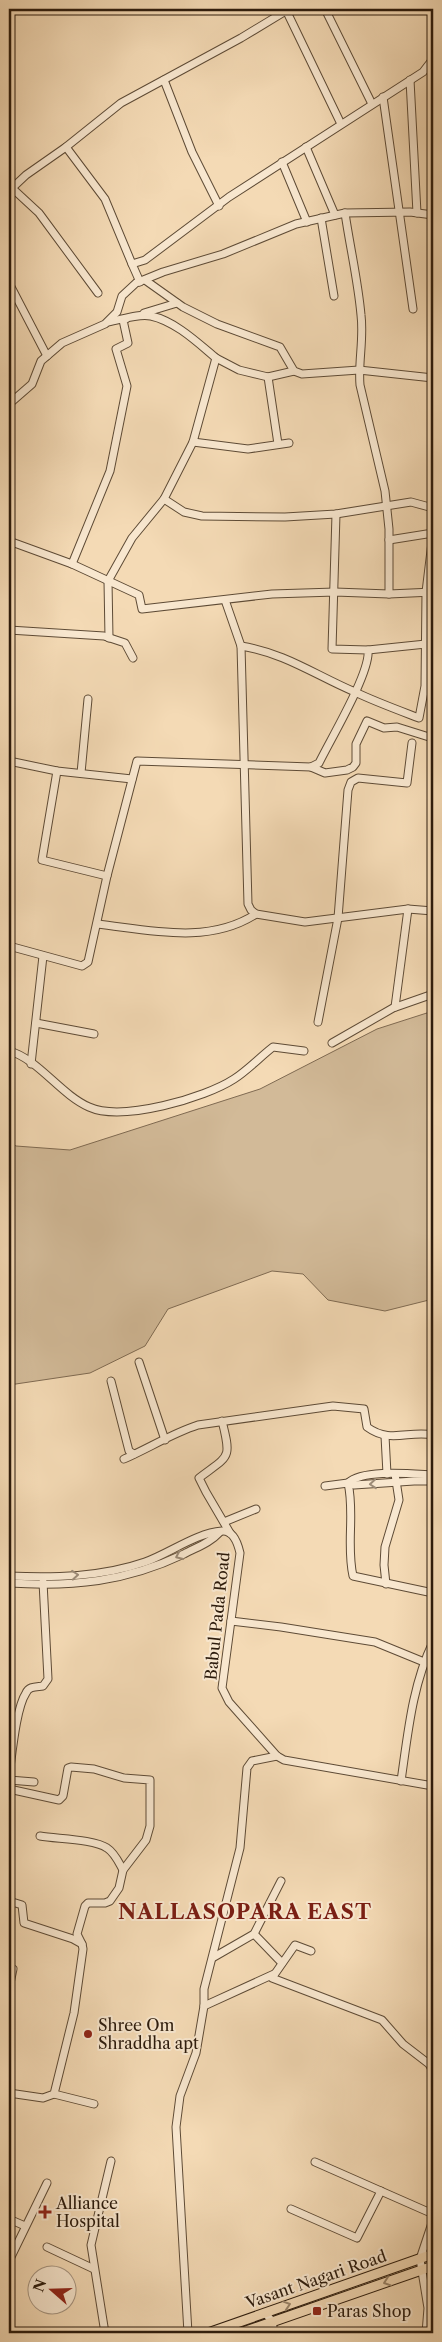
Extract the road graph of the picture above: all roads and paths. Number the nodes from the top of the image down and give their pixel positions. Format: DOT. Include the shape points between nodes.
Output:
graph roads {
  1 [pos="325,9"];
  2 [pos="288,10"];
  3 [pos="433,59"];
  4 [pos="164,80"];
  5 [pos="410,80"];
  6 [pos="383,97"];
  7 [pos="372,104"];
  8 [pos="341,124"];
  9 [pos="66,147"];
  10 [pos="306,147"];
  11 [pos="282,162"];
  12 [pos="10,190"];
  13 [pos="219,206"];
  14 [pos="345,212"];
  15 [pos="398,212"];
  16 [pos="417,213"];
  17 [pos="335,215"];
  18 [pos="433,215"];
  19 [pos="321,218"];
  20 [pos="307,222"];
  21 [pos="132,264"];
  22 [pos="142,281"];
  23 [pos="9,283"];
  24 [pos="98,293"];
  25 [pos="334,296"];
  26 [pos="177,303"];
  27 [pos="413,309"];
  28 [pos="124,320"];
  29 [pos="108,322"];
  30 [pos="47,356"];
  31 [pos="216,358"];
  32 [pos="359,370"];
  33 [pos="294,371"];
  34 [pos="268,377"];
  35 [pos="433,378"];
  36 [pos="9,404"];
  37 [pos="193,442"];
  38 [pos="289,443"];
  39 [pos="278,444"];
  40 [pos="164,499"];
  41 [pos="386,504"];
  42 [pos="433,508"];
  43 [pos="336,514"];
  44 [pos="433,534"];
  45 [pos="389,540"];
  46 [pos="9,541"];
  47 [pos="72,564"];
  48 [pos="108,582"];
  49 [pos="335,592"];
  50 [pos="430,592"];
  51 [pos="389,594"];
  52 [pos="225,600"];
  53 [pos="9,630"];
  54 [pos="110,638"];
  55 [pos="426,644"];
  56 [pos="241,646"];
  57 [pos="368,650"];
  58 [pos="133,658"];
  59 [pos="354,692"];
  60 [pos="88,699"];
  61 [pos="429,737"];
  62 [pos="412,744"];
  63 [pos="9,761"];
  64 [pos="244,764"];
  65 [pos="311,767"];
  66 [pos="57,771"];
  67 [pos="81,773"];
  68 [pos="132,779"];
  69 [pos="107,876"];
  70 [pos="408,909"];
  71 [pos="433,911"];
  72 [pos="256,914"];
  73 [pos="338,918"];
  74 [pos="96,924"];
  75 [pos="9,946"];
  76 [pos="43,956"];
  77 [pos="433,994"];
  78 [pos="395,1007"];
  79 [pos="318,1022"];
  80 [pos="36,1023"];
  81 [pos="94,1034"];
  82 [pos="332,1043"];
  83 [pos="9,1051"];
  84 [pos="304,1051"];
  85 [pos="31,1064"];
  86 [pos="139,1362"];
  87 [pos="111,1381"];
  88 [pos="222,1421"];
  89 [pos="433,1435"];
  90 [pos="385,1436"];
  91 [pos="165,1440"];
  92 [pos="134,1454"];
  93 [pos="124,1458"];
  94 [pos="433,1475"];
  95 [pos="392,1477"];
  96 [pos="433,1481"];
  97 [pos="348,1483"];
  98 [pos="326,1486"];
  99 [pos="256,1509"];
  100 [pos="224,1522"];
  101 [pos="231,1533"];
  102 [pos="9,1576"];
  103 [pos="43,1582"];
  104 [pos="9,1584"];
  105 [pos="386,1584"];
  106 [pos="433,1593"];
  107 [pos="231,1621"];
  108 [pos="433,1642"];
  109 [pos="424,1662"];
  110 [pos="277,1756"];
  111 [pos="9,1775"];
  112 [pos="9,1780"];
  113 [pos="401,1781"];
  114 [pos="34,1782"];
  115 [pos="433,1786"];
  116 [pos="9,1789"];
  117 [pos="40,1836"];
  118 [pos="123,1870"];
  119 [pos="281,1881"];
  120 [pos="9,1902"];
  121 [pos="254,1934"];
  122 [pos="82,1944"];
  123 [pos="311,1951"];
  124 [pos="214,1956"];
  125 [pos="282,1963"];
  126 [pos="9,1968"];
  127 [pos="275,1974"];
  128 [pos="9,1988"];
  129 [pos="204,2006"];
  130 [pos="433,2071"];
  131 [pos="9,2093"];
  132 [pos="54,2094"];
  133 [pos="94,2104"];
  134 [pos="111,2161"];
  135 [pos="315,2162"];
  136 [pos="47,2183"];
  137 [pos="381,2191"];
  138 [pos="291,2209"];
  139 [pos="433,2214"];
  140 [pos="9,2219"];
  141 [pos="433,2220"];
  142 [pos="24,2226"];
  143 [pos="47,2247"];
  144 [pos="433,2254"];
  145 [pos="420,2259"];
  146 [pos="9,2261"];
  147 [pos="433,2266"];
  148 [pos="94,2269"];
  149 [pos="423,2269"];
  150 [pos="265,2313"];
  151 [pos="272,2321"];
  152 [pos="105,2333"];
  153 [pos="188,2333"];
  154 [pos="208,2333"];
  155 [pos="240,2333"];
  156 [pos="274,2333"];
  157 [pos="426,2333"];
  1 -- 7 [label="street"];
  2 -- 4 [label="street"];
  2 -- 8 [label="street"];
  3 -- 5 [label="street" via="423,72"];
  4 -- 9 [label="street" via="121,103"];
  4 -- 13 [label="street" via="192,152"];
  5 -- 6 [label="street"];
  5 -- 16 [label="street"];
  6 -- 7 [label="street"];
  6 -- 15 [label="street"];
  7 -- 8 [label="street"];
  8 -- 10 [label="street"];
  9 -- 12 [label="street"];
  9 -- 21 [label="street" via="105,199"];
  10 -- 11 [label="street"];
  10 -- 17 [label="street"];
  11 -- 13 [label="street"];
  11 -- 20 [label="street"];
  12 -- 24 [label="street" via="39,214"];
  13 -- 21 [label="street" via="144,260"];
  14 -- 15 [label="street"];
  14 -- 17 [label="street"];
  14 -- 32 [label="street" via="361,315"];
  15 -- 16 [label="street"];
  15 -- 27 [label="street"];
  16 -- 18 [label="street"];
  17 -- 19 [label="street"];
  19 -- 20 [label="street"];
  19 -- 25 [label="street"];
  20 -- 22 [label="street"];
  21 -- 22 [label="street"];
  22 -- 26 [label="street"];
  22 -- 29 [label="street" via="122,296 117,312"];
  23 -- 30 [label="street"];
  26 -- 28 [label="street"];
  26 -- 33 [label="street" via="217,324 280,347"];
  28 -- 29 [label="street"];
  28 -- 31 [label="street" via="150,316 165,322"];
  28 -- 47 [label="street" via="128,343 116,349 127,386 110,470"];
  29 -- 30 [label="street" via="62,343"];
  30 -- 36 [label="street" via="41,361 32,384"];
  31 -- 34 [label="street" via="239,370"];
  31 -- 37 [label="street"];
  32 -- 33 [label="street" via="302,374"];
  32 -- 35 [label="street"];
  32 -- 41 [label="street"];
  33 -- 34 [label="street"];
  34 -- 39 [label="street"];
  37 -- 39 [label="street" via="248,450"];
  37 -- 40 [label="street"];
  38 -- 39 [label="street"];
  40 -- 43 [label="street" via="184,512 202,516"];
  40 -- 48 [label="street" via="132,538"];
  41 -- 42 [label="street" via="411,502"];
  41 -- 43 [label="street"];
  41 -- 45 [label="street"];
  43 -- 49 [label="street"];
  44 -- 45 [label="street"];
  44 -- 50 [label="street"];
  45 -- 51 [label="street"];
  46 -- 47 [label="street"];
  47 -- 48 [label="street"];
  48 -- 52 [label="street" via="138,596 142,609"];
  48 -- 54 [label="street"];
  49 -- 51 [label="street"];
  49 -- 52 [label="street" via="272,594"];
  49 -- 57 [label="street" via="332,649"];
  50 -- 51 [label="street"];
  50 -- 55 [label="street"];
  52 -- 56 [label="street"];
  53 -- 54 [label="street"];
  54 -- 58 [label="street" via="125,644"];
  55 -- 57 [label="street"];
  55 -- 59 [label="street" via="425,686 419,718"];
  56 -- 59 [label="street" via="285,657"];
  56 -- 64 [label="street"];
  57 -- 59 [label="street" via="366,666"];
  59 -- 65 [label="street" via="319,763"];
  60 -- 67 [label="street"];
  61 -- 65 [label="street" via="397,727 384,728 367,721 356,744 353,767 325,773"];
  62 -- 73 [label="street" via="407,783 358,778 348,790"];
  63 -- 66 [label="street"];
  64 -- 65 [label="street"];
  64 -- 68 [label="street" via="137,761"];
  64 -- 72 [label="street" via="248,904"];
  66 -- 67 [label="street"];
  66 -- 69 [label="street" via="42,860"];
  67 -- 68 [label="street"];
  68 -- 69 [label="street"];
  69 -- 74 [label="street"];
  70 -- 71 [label="street"];
  70 -- 73 [label="street"];
  70 -- 78 [label="street"];
  72 -- 73 [label="street" via="304,922"];
  72 -- 74 [label="street" via="227,928 202,933 182,934"];
  73 -- 79 [label="street"];
  74 -- 76 [label="street" via="86,965"];
  75 -- 76 [label="street"];
  76 -- 80 [label="street"];
  77 -- 78 [label="street"];
  78 -- 82 [label="street"];
  80 -- 81 [label="street"];
  80 -- 85 [label="street"];
  83 -- 85 [label="street" via="20,1054"];
  84 -- 85 [label="street" via="272,1047 234,1079 205,1094 116,1113 89,1107"];
  86 -- 91 [label="street"];
  87 -- 92 [label="street" via="128,1451"];
  88 -- 90 [label="street" via="333,1406 364,1409 367,1427"];
  88 -- 91 [label="street" via="198,1424"];
  88 -- 100 [label="street" via="228,1452 224,1460 199,1478"];
  89 -- 90 [label="street"];
  90 -- 95 [label="street"];
  91 -- 92 [label="street"];
  92 -- 93 [label="street"];
  94 -- 95 [label="street"];
  95 -- 96 [label="street"];
  95 -- 97 [label="street, one-way" via="354,1485"];
  95 -- 97 [label="street" via="354,1478"];
  95 -- 105 [label="street" via="399,1500 385,1547"];
  97 -- 98 [label="street"];
  97 -- 105 [label="street" via="353,1576"];
  99 -- 100 [label="street"];
  100 -- 101 [label="street"];
  101 -- 103 [label="street, Babul Pada Road" via="220,1532 212,1540 180,1556 126,1577"];
  101 -- 107 [label="street, Babul Pada Road" via="240,1553"];
  102 -- 103 [label="street, Babul Pada Road"];
  103 -- 104 [label="street, Babul Pada Road"];
  103 -- 111 [label="street" via="48,1679 43,1686 32,1687 26,1692"];
  105 -- 106 [label="street"];
  107 -- 109 [label="street" via="375,1642"];
  107 -- 110 [label="street, Babul Pada Road" via="222,1688 224,1695"];
  108 -- 109 [label="street"];
  109 -- 113 [label="street" via="412,1703"];
  110 -- 113 [label="street" via="284,1760"];
  110 -- 124 [label="street" via="252,1761 247,1768 240,1848"];
  112 -- 114 [label="street"];
  113 -- 115 [label="street"];
  116 -- 118 [label="street" via="59,1800 71,1767 94,1769 129,1779 148,1779 150,1826 146,1840"];
  117 -- 118 [label="street" via="106,1847"];
  118 -- 122 [label="street" via="119,1888 110,1901 85,1906 77,1934"];
  119 -- 121 [label="street"];
  120 -- 122 [label="street" via="22,1905 24,1923"];
  121 -- 124 [label="street"];
  121 -- 125 [label="street"];
  122 -- 132 [label="street" via="74,2013"];
  123 -- 125 [label="street" via="295,1944"];
  124 -- 129 [label="street" via="204,1989"];
  125 -- 127 [label="street"];
  126 -- 128 [label="street" via="13,1969"];
  127 -- 129 [label="street"];
  127 -- 130 [label="street" via="272,1978 382,2020"];
  129 -- 153 [label="street" via="196,2053 180,2096 176,2127"];
  131 -- 132 [label="street" via="43,2098"];
  132 -- 133 [label="street"];
  134 -- 148 [label="street" via="91,2244"];
  135 -- 137 [label="street"];
  136 -- 142 [label="street"];
  137 -- 138 [label="street" via="357,2238"];
  137 -- 139 [label="street"];
  140 -- 142 [label="street"];
  141 -- 145 [label="street"];
  142 -- 146 [label="street"];
  143 -- 148 [label="street"];
  144 -- 145 [label="main road, Vasant Nagari Road"];
  145 -- 149 [label="street"];
  150 -- 145 [label="main road, Vasant Nagari Road, one-way"];
  147 -- 149 [label="main road, Vasant Nagari Road"];
  148 -- 152 [label="street"];
  149 -- 151 [label="main road, Vasant Nagari Road, one-way"];
  149 -- 157 [label="street" via="428,2308"];
  150 -- 151 [label="street"];
  150 -- 154 [label="main road, Vasant Nagari Road"];
  151 -- 155 [label="main road, Vasant Nagari Road"];
  151 -- 156 [label="street"];
}
